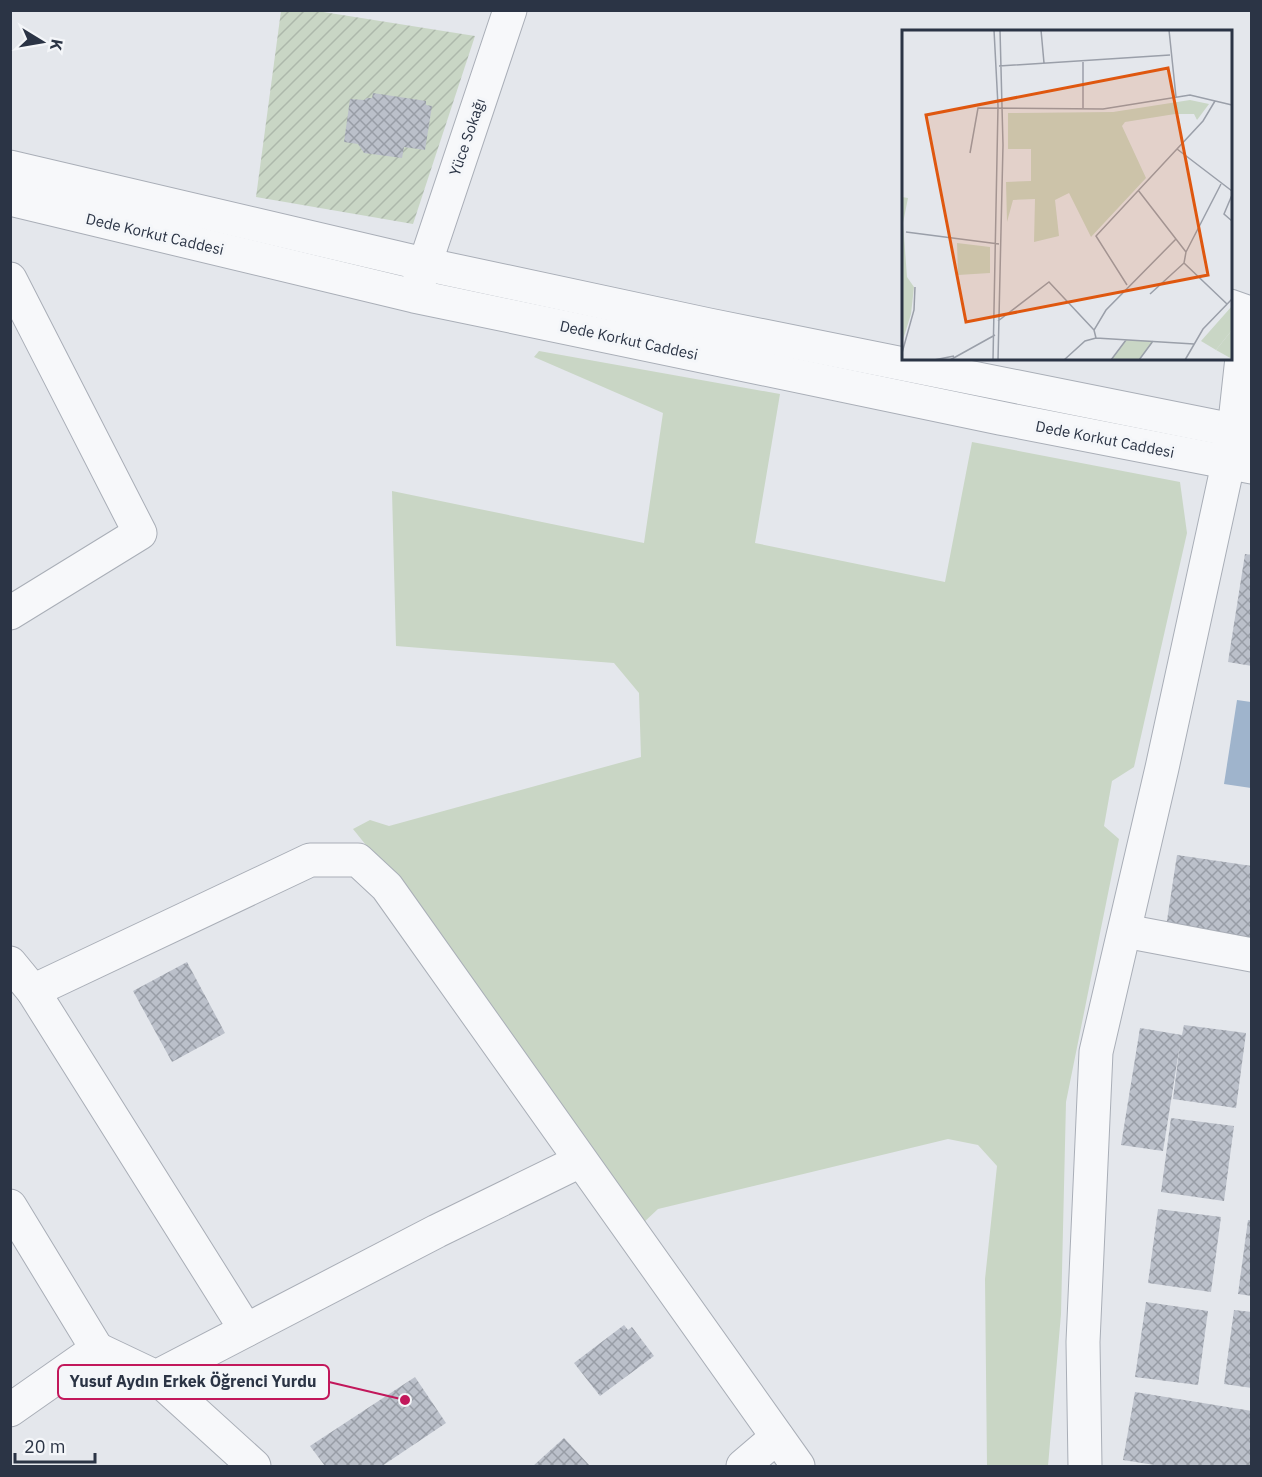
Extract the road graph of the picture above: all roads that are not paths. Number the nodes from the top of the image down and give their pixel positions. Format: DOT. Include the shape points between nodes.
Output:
graph roads {
  1 [pos="510,10"];
  2 [pos="10,167"];
  3 [pos="10,200"];
  4 [pos="424,264"];
  5 [pos="10,279"];
  6 [pos="414,296"];
  7 [pos="1232,307"];
  8 [pos="1243,433"];
  9 [pos="1240,465"];
  10 [pos="10,614"];
  11 [pos="1125,932"];
  12 [pos="1251,955"];
  13 [pos="10,963"];
  14 [pos="33,991"];
  15 [pos="580,1161"];
  16 [pos="10,1206"];
  17 [pos="246,1330"];
  18 [pos="97,1349"];
  19 [pos="156,1377"];
  20 [pos="10,1410"];
  21 [pos="777,1437"];
  22 [pos="254,1467"];
  23 [pos="743,1467"];
  24 [pos="798,1467"];
  25 [pos="1085,1467"];
  1 -- 4 [label="street, Yüce Sokağı"];
  2 -- 4 [label="street, Dede Korkut Caddesi"];
  3 -- 6 [label="street, Dede Korkut Caddesi"];
  4 -- 6 [label="street, Yüce Sokağı"];
  4 -- 8 [label="street, Dede Korkut Caddesi"];
  5 -- 10 [label="street" via="140,533"];
  6 -- 9 [label="street, Dede Korkut Caddesi"];
  7 -- 8 [label="street" via="1247,312"];
  8 -- 9 [label="street"];
  9 -- 11 [label="street"];
  11 -- 12 [label="street"];
  11 -- 25 [label="street" via="1096,1052 1083,1342"];
  13 -- 14 [label="street"];
  14 -- 15 [label="street" via="310,861 358,860 387,887"];
  14 -- 17 [label="street"];
  15 -- 17 [label="street"];
  15 -- 21 [label="street"];
  16 -- 18 [label="street"];
  17 -- 19 [label="street"];
  18 -- 19 [label="street"];
  18 -- 20 [label="street"];
  19 -- 22 [label="street"];
  21 -- 23 [label="street"];
  21 -- 24 [label="street"];
}
